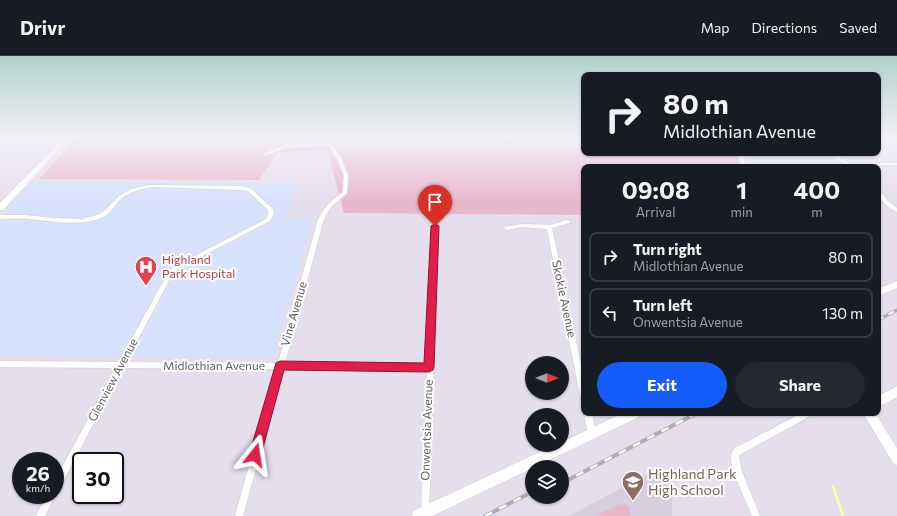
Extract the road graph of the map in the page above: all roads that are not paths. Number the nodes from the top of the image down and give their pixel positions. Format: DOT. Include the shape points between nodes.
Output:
graph roads {
  1 [pos="45,160"];
  2 [pos="340,160"];
  3 [pos="881,164"];
  4 [pos="897,164"];
  5 [pos="881,196"];
  6 [pos="0,208"];
  7 [pos="897,210"];
  8 [pos="0,217"];
  9 [pos="567,222"];
  10 [pos="435,226"];
  11 [pos="549,227"];
  12 [pos="507,228"];
  13 [pos="897,284"];
  14 [pos="881,292"];
  15 [pos="0,364"];
  16 [pos="120,365"];
  17 [pos="280,366"];
  18 [pos="429,367"];
  19 [pos="581,381"];
  20 [pos="897,391"];
  21 [pos="881,400"];
  22 [pos="589,416"];
  23 [pos="629,416"];
  24 [pos="803,416"];
  25 [pos="871,416"];
  26 [pos="592,434"];
  27 [pos="897,459"];
  28 [pos="64,471"];
  29 [pos="46,504"];
  30 [pos="421,514"];
  31 [pos="40,516"];
  32 [pos="239,516"];
  33 [pos="756,516"];
  1 -- 6 [label="main road"];
  2 -- 17 [label="street, Vine Avenue" via="346,176 345,193 329,206 321,219"];
  3 -- 4 [label="street"];
  5 -- 7 [label="street"];
  8 -- 16 [label="street, Glenview Avenue" via="90,219 110,211 126,193 142,187 242,188 250,190 271,210 272,214 268,220 171,272"];
  9 -- 11 [label="street"];
  10 -- 18 [label="street, Onwentsia Avenue"];
  11 -- 12 [label="street"];
  11 -- 19 [label="street, Skokie Avenue"];
  13 -- 14 [label="main road"];
  15 -- 16 [label="street, Midlothian Avenue"];
  16 -- 17 [label="street, Midlothian Avenue"];
  16 -- 28 [label="street, Glenview Avenue"];
  17 -- 18 [label="street, Midlothian Avenue"];
  17 -- 32 [label="street, Vine Avenue"];
  18 -- 30 [label="street, Onwentsia Avenue"];
  20 -- 21 [label="main road"];
  22 -- 26 [label="street"];
  23 -- 26 [label="main road"];
  24 -- 33 [label="street" via="743,448 735,455 737,469"];
  25 -- 27 [label="main road"];
  26 -- 30 [label="main road"];
  29 -- 31 [label="street"];
}
